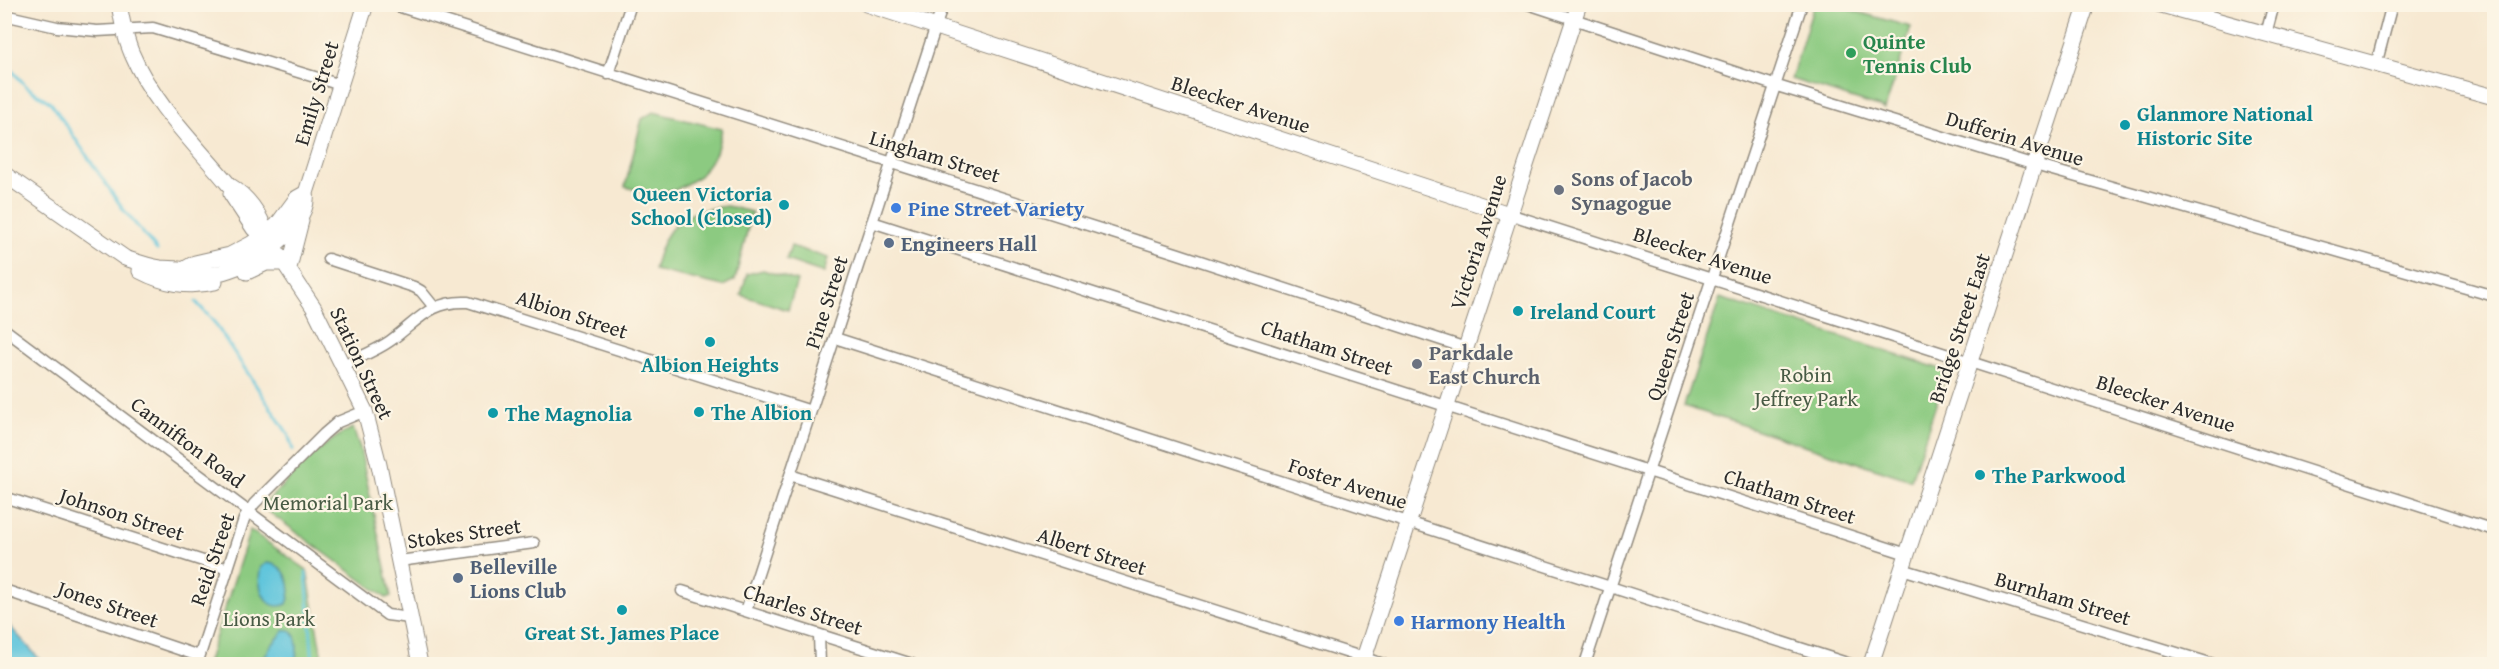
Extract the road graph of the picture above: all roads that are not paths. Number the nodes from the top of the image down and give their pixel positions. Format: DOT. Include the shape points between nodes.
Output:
graph roads {
  1 [pos="119,4"];
  2 [pos="366,4"];
  3 [pos="391,4"];
  4 [pos="631,4"];
  5 [pos="866,4"];
  6 [pos="943,4"];
  7 [pos="1528,4"];
  8 [pos="1579,4"];
  9 [pos="1802,4"];
  10 [pos="2087,4"];
  11 [pos="2158,4"];
  12 [pos="2274,4"];
  13 [pos="2392,4"];
  14 [pos="4,15"];
  15 [pos="1574,20"];
  16 [pos="936,27"];
  17 [pos="124,29"];
  18 [pos="2266,34"];
  19 [pos="2376,65"];
  20 [pos="608,74"];
  21 [pos="341,85"];
  22 [pos="1774,85"];
  23 [pos="2494,97"];
  24 [pos="891,163"];
  25 [pos="2035,165"];
  26 [pos="4,174"];
  27 [pos="306,193"];
  28 [pos="304,212"];
  29 [pos="1509,214"];
  30 [pos="872,222"];
  31 [pos="269,240"];
  32 [pos="109,248"];
  33 [pos="327,259"];
  34 [pos="287,265"];
  35 [pos="1712,280"];
  36 [pos="2494,296"];
  37 [pos="434,307"];
  38 [pos="4,329"];
  39 [pos="835,338"];
  40 [pos="1466,348"];
  41 [pos="1969,363"];
  42 [pos="343,365"];
  43 [pos="1446,406"];
  44 [pos="365,411"];
  45 [pos="811,411"];
  46 [pos="1649,471"];
  47 [pos="790,475"];
  48 [pos="4,497"];
  49 [pos="248,512"];
  50 [pos="1409,523"];
  51 [pos="2494,530"];
  52 [pos="534,543"];
  53 [pos="1907,554"];
  54 [pos="399,561"];
  55 [pos="228,569"];
  56 [pos="1902,569"];
  57 [pos="1611,588"];
  58 [pos="4,590"];
  59 [pos="682,591"];
  60 [pos="746,611"];
  61 [pos="411,618"];
  62 [pos="819,635"];
  63 [pos="198,660"];
  64 [pos="1363,661"];
  65 [pos="420,664"];
  66 [pos="820,664"];
  67 [pos="912,664"];
  68 [pos="1383,664"];
  69 [pos="1585,664"];
  70 [pos="1850,664"];
  71 [pos="1871,664"];
  72 [pos="2213,664"];
  1 -- 17 [label="street, Station Street"];
  2 -- 21 [label="street, Emily Street"];
  3 -- 20 [label="street, Lingham Street"];
  4 -- 20 [label="street"];
  5 -- 16 [label="street, Bleecker Avenue"];
  6 -- 16 [label="street, Pine Street"];
  7 -- 15 [label="street, Dufferin Avenue"];
  8 -- 15 [label="street, Victoria Avenue"];
  9 -- 22 [label="street, Queen Street"];
  10 -- 25 [label="street, Bridge Street East"];
  11 -- 18 [label="street"];
  12 -- 18 [label="street"];
  13 -- 19 [label="street"];
  14 -- 17 [label="street" via="57,27"];
  15 -- 22 [label="street, Dufferin Avenue"];
  15 -- 29 [label="street, Victoria Avenue"];
  16 -- 24 [label="street, Pine Street"];
  16 -- 29 [label="street, Bleecker Avenue"];
  17 -- 21 [label="street" via="153,28"];
  17 -- 31 [label="street, Station Street" via="145,79 229,185 239,191 263,221"];
  18 -- 19 [label="street"];
  19 -- 23 [label="street"];
  20 -- 24 [label="street, Lingham Street"];
  21 -- 27 [label="street, Emily Street"];
  22 -- 25 [label="street, Dufferin Avenue"];
  22 -- 35 [label="street, Queen Street"];
  24 -- 30 [label="street, Pine Street"];
  24 -- 40 [label="street, Lingham Street"];
  25 -- 36 [label="street, Dufferin Avenue"];
  25 -- 41 [label="street, Bridge Street East"];
  26 -- 32 [label="street"];
  27 -- 28 [label="street, Emily Street" via="308,204"];
  27 -- 31 [label="street, Emily Street" via="297,198"];
  28 -- 31 [label="street" via="292,228"];
  28 -- 34 [label="street, Emily Street"];
  29 -- 35 [label="street, Bleecker Avenue"];
  29 -- 40 [label="street, Victoria Avenue"];
  30 -- 39 [label="street, Pine Street"];
  30 -- 43 [label="street, Chatham Street"];
  31 -- 32 [label="street" via="236,267 197,275 142,264"];
  31 -- 34 [label="street, Station Street"];
  32 -- 34 [label="street" via="149,275 187,286 219,281 266,263"];
  33 -- 37 [label="street" via="414,287"];
  34 -- 42 [label="street, Station Street"];
  35 -- 41 [label="street, Bleecker Avenue"];
  35 -- 46 [label="street, Queen Street"];
  37 -- 42 [label="street" via="390,341"];
  37 -- 45 [label="street, Albion Street" via="450,301 468,302"];
  38 -- 49 [label="street, Cannifton Road"];
  39 -- 45 [label="street, Pine Street"];
  39 -- 50 [label="street, Foster Avenue"];
  40 -- 43 [label="street, Victoria Avenue"];
  41 -- 51 [label="street, Bleecker Avenue"];
  41 -- 53 [label="street, Bridge Street East"];
  42 -- 44 [label="street, Station Street"];
  43 -- 46 [label="street, Chatham Street"];
  43 -- 50 [label="street, Victoria Avenue"];
  44 -- 49 [label="street, Reid Street" via="338,422 324,434"];
  44 -- 54 [label="street, Station Street"];
  45 -- 47 [label="street, Pine Street"];
  46 -- 53 [label="street, Chatham Street"];
  46 -- 57 [label="street, Queen Street"];
  47 -- 60 [label="street, Pine Street"];
  47 -- 64 [label="street, Albert Street"];
  48 -- 55 [label="street, Johnson Street"];
  49 -- 55 [label="street, Reid Street"];
  49 -- 61 [label="street, Cannifton Road" via="387,615"];
  50 -- 57 [label="street, Foster Avenue"];
  50 -- 64 [label="street, Victoria Avenue"];
  52 -- 54 [label="street, Stokes Street"];
  53 -- 56 [label="street, Bridge Street East"];
  54 -- 61 [label="street, Station Street"];
  55 -- 63 [label="street, Reid Street"];
  56 -- 71 [label="street, Bridge Street East"];
  56 -- 72 [label="street, Burnham Street"];
  57 -- 69 [label="street, Queen Street"];
  57 -- 70 [label="street, Foster Avenue"];
  58 -- 63 [label="street, Jones Street"];
  59 -- 60 [label="street, Charles Street"];
  60 -- 62 [label="street, Charles Street"];
  61 -- 65 [label="street, Station Street"];
  62 -- 66 [label="street"];
  62 -- 67 [label="street, Charles Street"];
  64 -- 68 [label="street, Albert Street"];
}
